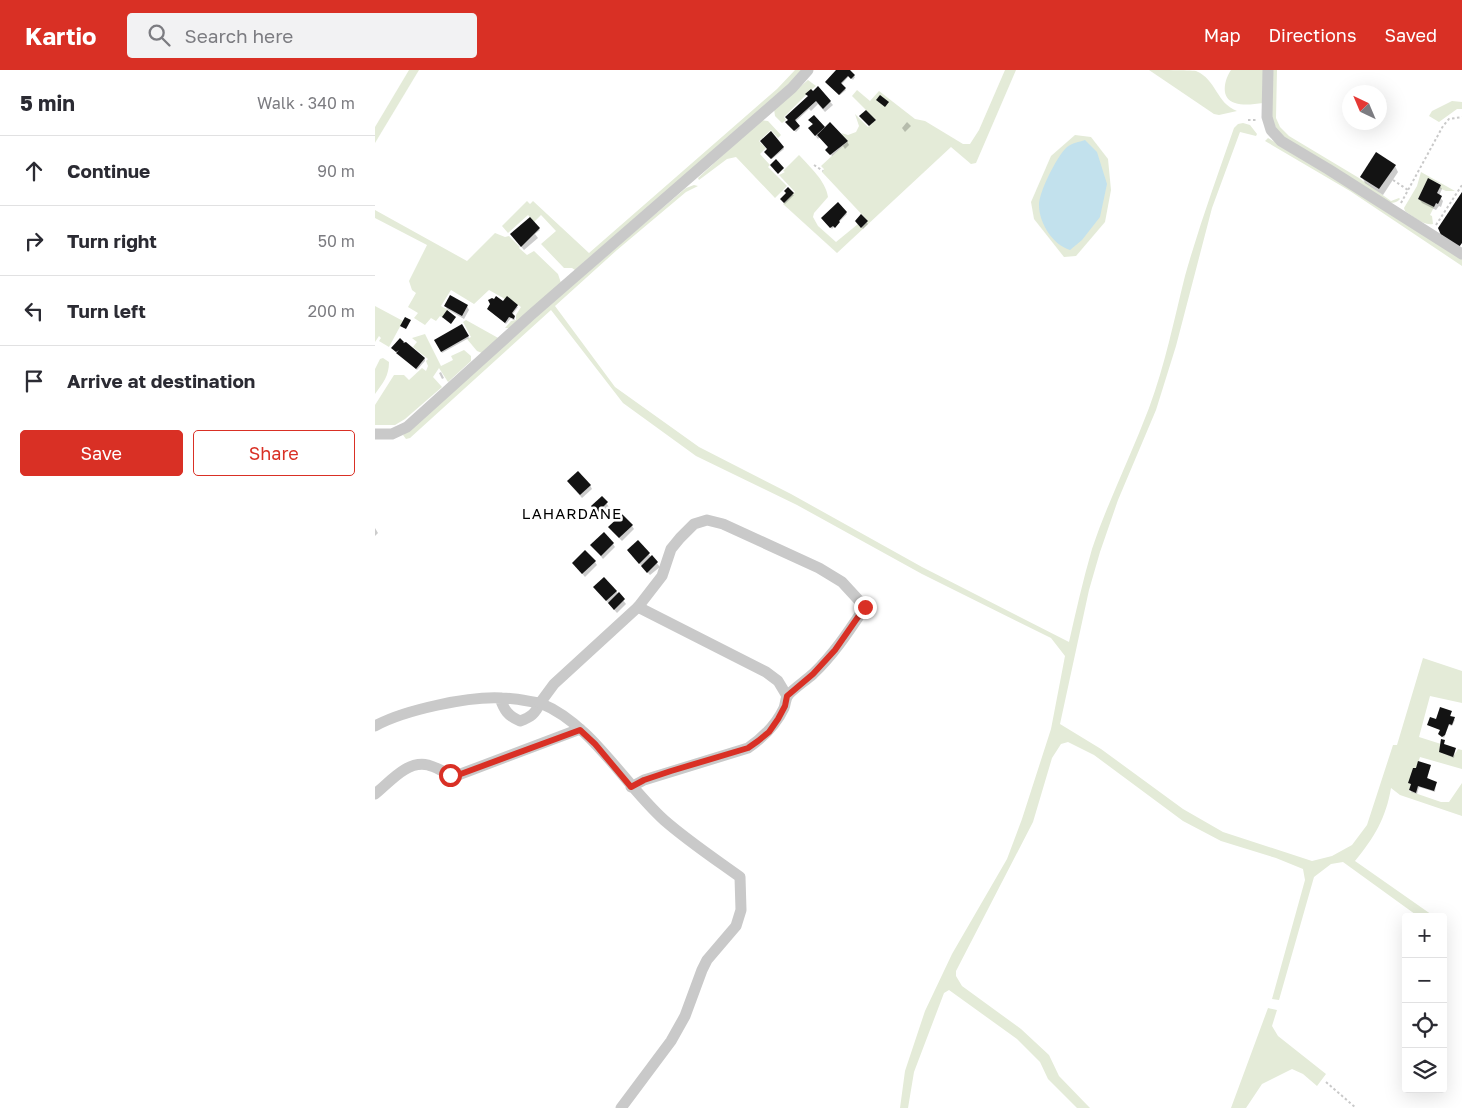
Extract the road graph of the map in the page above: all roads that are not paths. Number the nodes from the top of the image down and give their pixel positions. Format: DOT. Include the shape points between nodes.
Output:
graph roads {
  1 [pos="808,70"];
  2 [pos="1268,70"];
  3 [pos="1462,254"];
  4 [pos="375,434"];
  5 [pos="638,607"];
  6 [pos="787,696"];
  7 [pos="500,698"];
  8 [pos="540,703"];
  9 [pos="375,726"];
  10 [pos="580,730"];
  11 [pos="631,787"];
  12 [pos="375,794"];
  13 [pos="621,1108"];
  1 -- 4 [label="street" via="792,88 407,427 392,434"];
  2 -- 3 [label="street" via="1267,117 1271,130 1281,141"];
  5 -- 6 [label="street" via="766,672 778,681"];
  5 -- 6 [label="street" via="662,576 671,550 680,538 694,524 707,520 723,524 819,568 842,582 865,607 835,650"];
  5 -- 8 [label="street" via="554,684"];
  6 -- 11 [label="street" via="785,706 769,732 748,748 644,780"];
  7 -- 8 [label="street"];
  7 -- 8 [label="street" via="510,717 519,721 530,717"];
  7 -- 9 [label="street" via="414,711"];
  8 -- 10 [label="street" via="556,710"];
  10 -- 11 [label="street"];
  10 -- 12 [label="street" via="458,775 450,775 429,765 413,765"];
  11 -- 13 [label="street" via="664,820 741,877 741,910 736,926 707,960 680,1027"];
}
